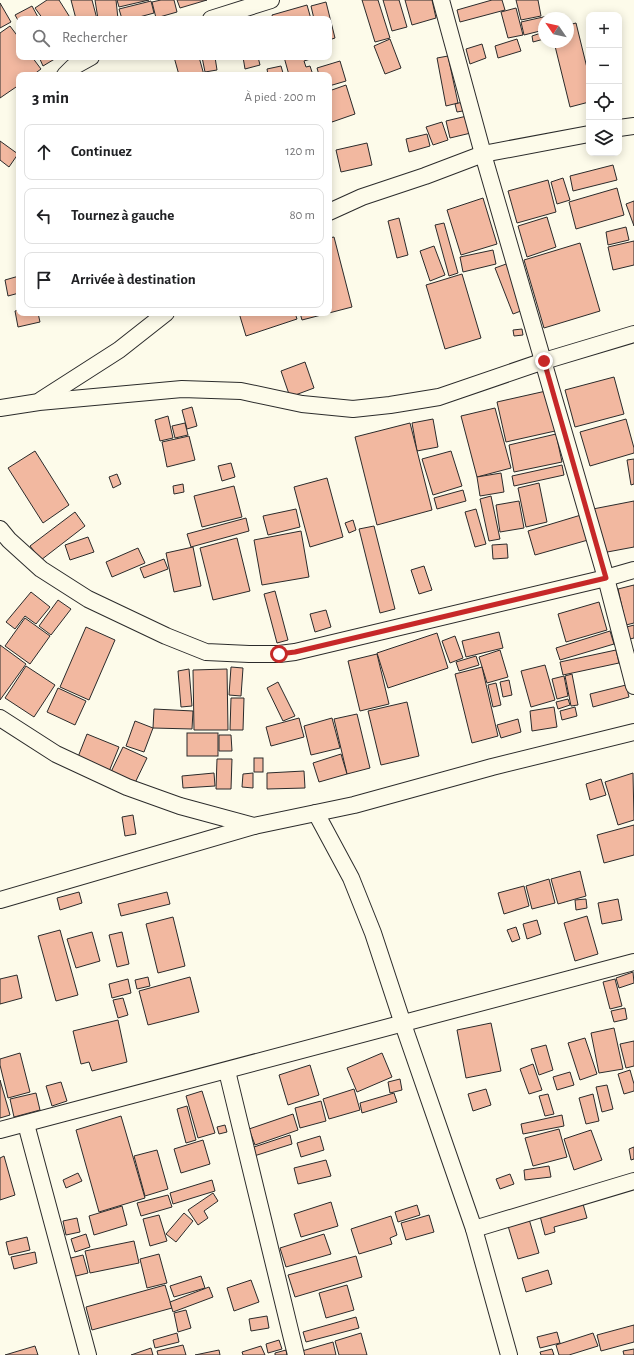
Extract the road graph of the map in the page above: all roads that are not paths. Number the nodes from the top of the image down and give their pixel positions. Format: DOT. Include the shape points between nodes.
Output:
graph roads {
  1 [pos="271,0"];
  2 [pos="441,0"];
  3 [pos="220,16"];
  4 [pos="87,60"];
  5 [pos="68,72"];
  6 [pos="634,126"];
  7 [pos="622,128"];
  8 [pos="586,135"];
  9 [pos="483,154"];
  10 [pos="332,211"];
  11 [pos="162,316"];
  12 [pos="634,334"];
  13 [pos="544,361"];
  14 [pos="39,402"];
  15 [pos="0,408"];
  16 [pos="0,529"];
  17 [pos="634,570"];
  18 [pos="606,578"];
  19 [pos="634,686"];
  20 [pos="0,718"];
  21 [pos="634,732"];
  22 [pos="316,813"];
  23 [pos="254,826"];
  24 [pos="2,897"];
  25 [pos="634,962"];
  26 [pos="402,1024"];
  27 [pos="227,1071"];
  28 [pos="26,1124"];
  29 [pos="0,1130"];
  30 [pos="634,1181"];
  31 [pos="474,1229"];
  32 [pos="88,1355"];
  33 [pos="296,1355"];
  34 [pos="509,1355"];
  1 -- 3 [label="street"];
  2 -- 9 [label="street"];
  4 -- 5 [label="street"];
  6 -- 7 [label="street"];
  8 -- 9 [label="street"];
  9 -- 10 [label="street" via="362,197"];
  9 -- 13 [label="street"];
  11 -- 14 [label="street" via="118,350"];
  12 -- 13 [label="street"];
  13 -- 14 [label="street" via="439,397 353,409 302,404 241,391 182,389"];
  13 -- 18 [label="street"];
  14 -- 15 [label="street"];
  16 -- 18 [label="street" via="42,569 88,599 206,652 295,652"];
  17 -- 18 [label="street"];
  18 -- 19 [label="street"];
  20 -- 23 [label="street" via="56,754 127,787 180,806"];
  21 -- 22 [label="street"];
  22 -- 23 [label="street"];
  22 -- 26 [label="street" via="363,907"];
  23 -- 24 [label="street"];
  25 -- 26 [label="street"];
  26 -- 27 [label="street"];
  26 -- 31 [label="street"];
  27 -- 28 [label="street"];
  27 -- 33 [label="street"];
  28 -- 29 [label="street"];
  28 -- 32 [label="street"];
  30 -- 31 [label="street"];
  31 -- 34 [label="street"];
}
